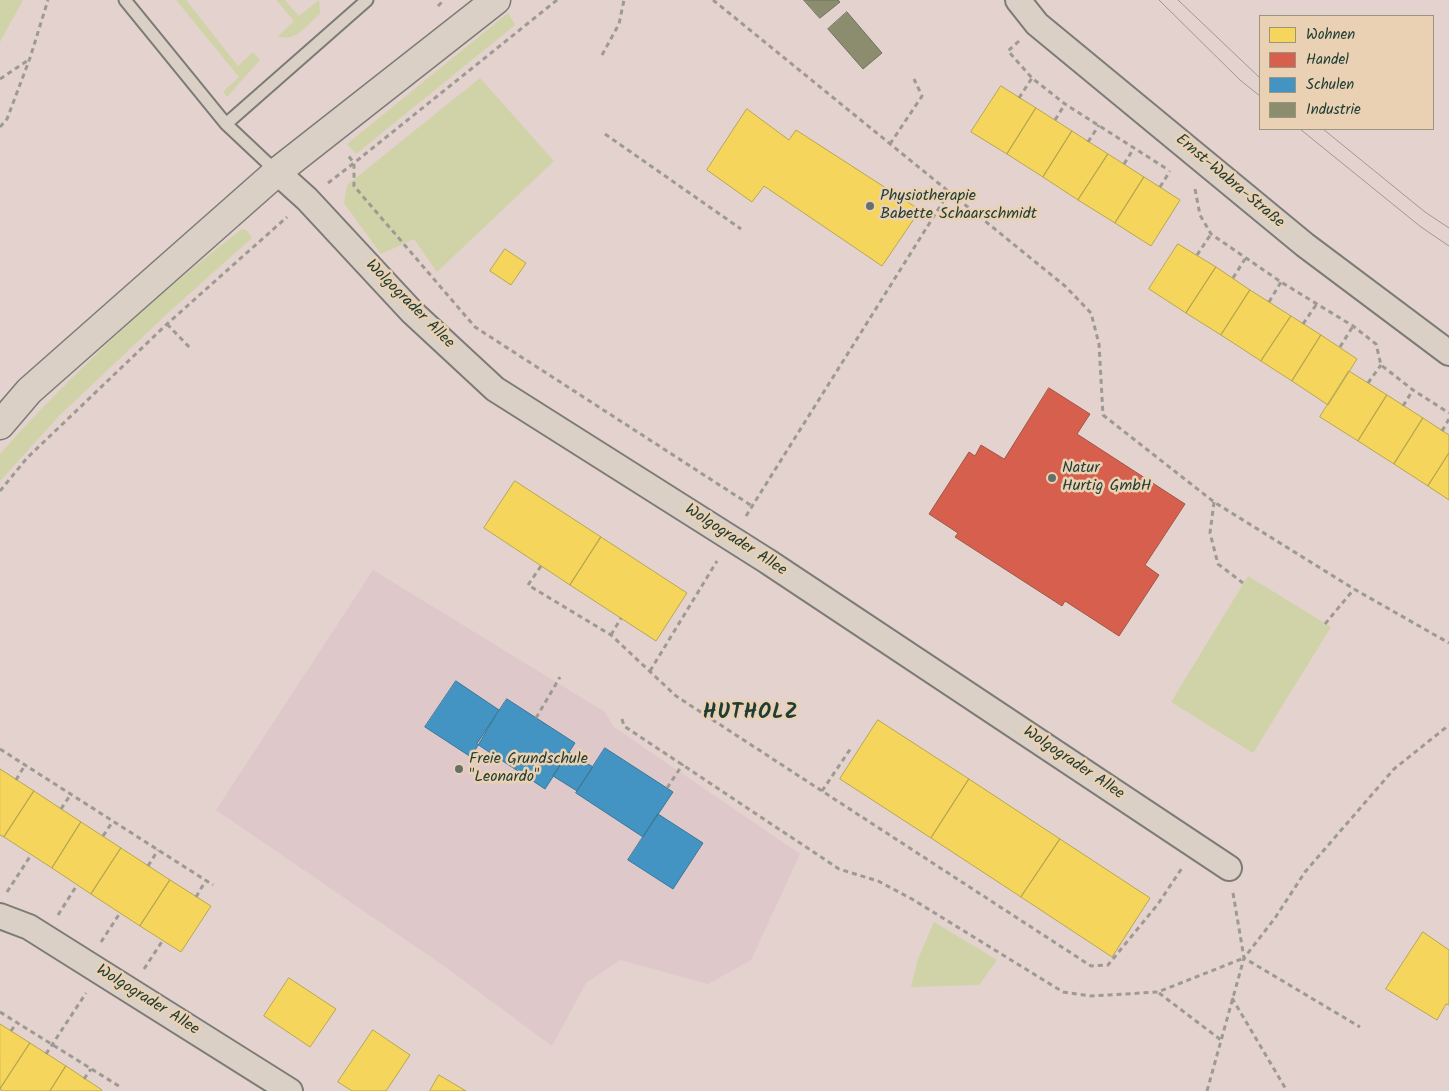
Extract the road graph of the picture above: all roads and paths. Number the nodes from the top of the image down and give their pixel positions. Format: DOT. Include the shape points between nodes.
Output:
graph roads {
  1 [pos="48,0"];
  2 [pos="125,0"];
  3 [pos="366,0"];
  4 [pos="496,0"];
  5 [pos="556,0"];
  6 [pos="624,0"];
  7 [pos="713,0"];
  8 [pos="1018,0"];
  9 [pos="1037,24"];
  10 [pos="602,55"];
  11 [pos="30,58"];
  12 [pos="1032,78"];
  13 [pos="0,79"];
  14 [pos="914,79"];
  15 [pos="1019,98"];
  16 [pos="1065,104"];
  17 [pos="1055,120"];
  18 [pos="226,124"];
  19 [pos="1099,125"];
  20 [pos="0,127"];
  21 [pos="330,131"];
  22 [pos="605,134"];
  23 [pos="1088,142"];
  24 [pos="890,144"];
  25 [pos="1134,148"];
  26 [pos="354,163"];
  27 [pos="1124,164"];
  28 [pos="1211,167"];
  29 [pos="1170,171"];
  30 [pos="277,172"];
  31 [pos="1178,176"];
  32 [pos="1160,188"];
  33 [pos="949,192"];
  34 [pos="307,199"];
  35 [pos="741,229"];
  36 [pos="1211,234"];
  37 [pos="1197,256"];
  38 [pos="1246,258"];
  39 [pos="1233,278"];
  40 [pos="1281,282"];
  41 [pos="1269,302"];
  42 [pos="1316,305"];
  43 [pos="167,324"];
  44 [pos="1303,324"];
  45 [pos="1354,326"];
  46 [pos="1340,347"];
  47 [pos="192,350"];
  48 [pos="1449,353"];
  49 [pos="1381,364"];
  50 [pos="1368,383"];
  51 [pos="1413,390"];
  52 [pos="1403,406"];
  53 [pos="1449,413"];
  54 [pos="1449,419"];
  55 [pos="0,425"];
  56 [pos="1442,431"];
  57 [pos="0,491"];
  58 [pos="1214,502"];
  59 [pos="752,506"];
  60 [pos="732,538"];
  61 [pos="541,566"];
  62 [pos="1244,584"];
  63 [pos="1354,589"];
  64 [pos="622,618"];
  65 [pos="1326,624"];
  66 [pos="611,635"];
  67 [pos="1449,643"];
  68 [pos="650,671"];
  69 [pos="560,677"];
  70 [pos="536,718"];
  71 [pos="622,719"];
  72 [pos="1449,725"];
  73 [pos="851,748"];
  74 [pos="0,749"];
  75 [pos="682,764"];
  76 [pos="25,765"];
  77 [pos="16,780"];
  78 [pos="666,788"];
  79 [pos="822,791"];
  80 [pos="71,794"];
  81 [pos="61,809"];
  82 [pos="113,821"];
  83 [pos="103,836"];
  84 [pos="1196,846"];
  85 [pos="158,850"];
  86 [pos="31,855"];
  87 [pos="148,866"];
  88 [pos="1229,868"];
  89 [pos="206,880"];
  90 [pos="77,885"];
  91 [pos="214,885"];
  92 [pos="196,897"];
  93 [pos="1,908"];
  94 [pos="60,913"];
  95 [pos="120,913"];
  96 [pos="163,940"];
  97 [pos="100,944"];
  98 [pos="153,956"];
  99 [pos="1244,958"];
  100 [pos="1158,992"];
  101 [pos="1232,998"];
  102 [pos="74,1011"];
  103 [pos="0,1012"];
  104 [pos="17,1022"];
  105 [pos="1360,1027"];
  106 [pos="11,1031"];
  107 [pos="1221,1040"];
  108 [pos="52,1044"];
  109 [pos="46,1054"];
  110 [pos="91,1068"];
  111 [pos="84,1078"];
  112 [pos="122,1088"];
  113 [pos="290,1091"];
  114 [pos="1207,1091"];
  115 [pos="1286,1091"];
  1 -- 11 [label="path"];
  2 -- 18 [label="lane"];
  3 -- 18 [label="lane"];
  4 -- 21 [label="main road"];
  5 -- 26 [label="path"];
  6 -- 10 [label="path" via="619,24"];
  7 -- 24 [label="path"];
  8 -- 9 [label="street, Ernst-Wabra-Straße"];
  9 -- 12 [label="path" via="1008,51"];
  9 -- 28 [label="street, Ernst-Wabra-Straße"];
  11 -- 13 [label="path"];
  11 -- 20 [label="path" via="7,119"];
  12 -- 15 [label="path"];
  12 -- 16 [label="path"];
  14 -- 24 [label="path" via="922,96"];
  16 -- 17 [label="path"];
  16 -- 19 [label="path"];
  18 -- 30 [label="lane"];
  19 -- 23 [label="path"];
  19 -- 25 [label="path"];
  21 -- 26 [label="path"];
  21 -- 30 [label="main road"];
  22 -- 35 [label="path"];
  24 -- 33 [label="path"];
  25 -- 27 [label="path"];
  25 -- 29 [label="path"];
  26 -- 34 [label="path"];
  26 -- 59 [label="path" via="354,186 475,327"];
  28 -- 36 [label="path" via="1194,186 1200,215"];
  28 -- 48 [label="street, Ernst-Wabra-Straße" via="1305,245"];
  29 -- 31 [label="path"];
  29 -- 32 [label="path"];
  30 -- 34 [label="street, Wolgograder Allee"];
  30 -- 55 [label="main road" via="29,390"];
  33 -- 58 [label="path" via="1065,286 1091,313 1099,344 1103,415"];
  33 -- 59 [label="path"];
  34 -- 43 [label="path"];
  34 -- 60 [label="street, Wolgograder Allee" via="412,312 495,389"];
  36 -- 37 [label="path"];
  36 -- 38 [label="path"];
  38 -- 39 [label="path"];
  38 -- 40 [label="path"];
  40 -- 41 [label="path"];
  40 -- 42 [label="path"];
  42 -- 44 [label="path"];
  42 -- 45 [label="path"];
  43 -- 47 [label="path"];
  43 -- 57 [label="path" via="27,458"];
  45 -- 46 [label="path"];
  45 -- 49 [label="path" via="1376,344"];
  49 -- 50 [label="path"];
  49 -- 51 [label="path"];
  51 -- 52 [label="path"];
  51 -- 53 [label="path"];
  54 -- 56 [label="path"];
  58 -- 62 [label="path" via="1210,533 1218,564"];
  58 -- 63 [label="path"];
  59 -- 60 [label="path"];
  60 -- 68 [label="path"];
  60 -- 84 [label="street, Wolgograder Allee"];
  61 -- 66 [label="path" via="528,585"];
  63 -- 65 [label="path"];
  63 -- 67 [label="path"];
  64 -- 66 [label="path"];
  66 -- 68 [label="path"];
  68 -- 79 [label="path" via="676,696"];
  69 -- 70 [label="path"];
  71 -- 75 [label="path" via="624,726"];
  72 -- 99 [label="path" via="1394,769 1305,872"];
  73 -- 79 [label="path"];
  74 -- 76 [label="path"];
  75 -- 78 [label="path"];
  75 -- 100 [label="path" via="839,869 878,881 1063,992 1091,996"];
  76 -- 77 [label="path"];
  76 -- 80 [label="path"];
  79 -- 84 [label="path" via="1091,966 1108,965 1158,904"];
  80 -- 81 [label="path"];
  80 -- 82 [label="path"];
  82 -- 83 [label="path"];
  82 -- 85 [label="path"];
  84 -- 88 [label="street, Wolgograder Allee"];
  85 -- 87 [label="path"];
  85 -- 89 [label="path"];
  86 -- 93 [label="path"];
  88 -- 99 [label="path"];
  89 -- 91 [label="path"];
  89 -- 92 [label="path"];
  90 -- 94 [label="path"];
  93 -- 113 [label="street, Wolgograder Allee"];
  95 -- 97 [label="path"];
  96 -- 98 [label="path"];
  99 -- 100 [label="path"];
  99 -- 101 [label="path"];
  99 -- 105 [label="path"];
  100 -- 107 [label="path"];
  101 -- 107 [label="path"];
  101 -- 115 [label="path"];
  102 -- 108 [label="path"];
  103 -- 104 [label="path"];
  104 -- 106 [label="path"];
  104 -- 108 [label="path"];
  107 -- 114 [label="path"];
  108 -- 109 [label="path"];
  108 -- 110 [label="path"];
  110 -- 111 [label="path"];
  110 -- 112 [label="path"];
}
